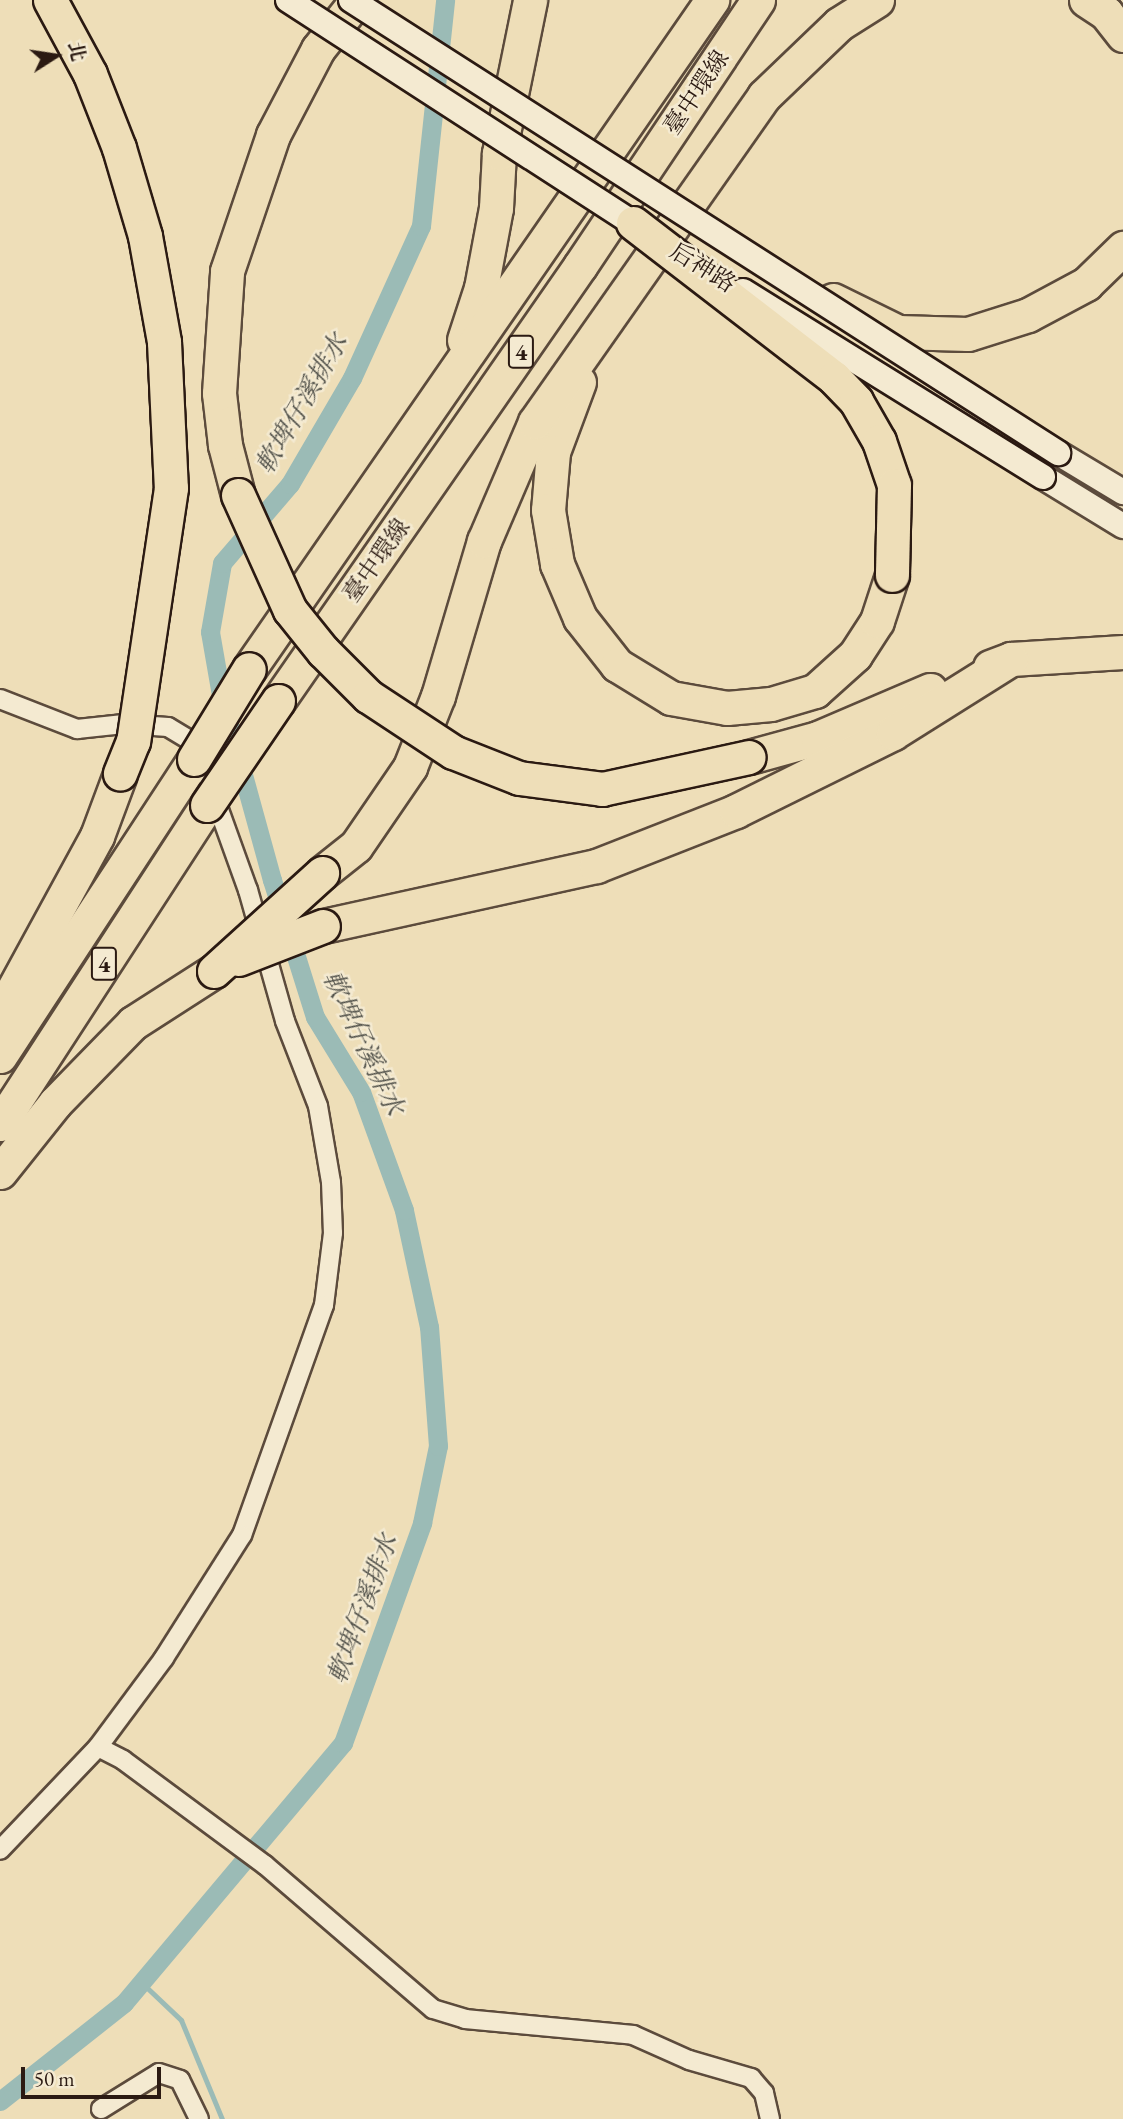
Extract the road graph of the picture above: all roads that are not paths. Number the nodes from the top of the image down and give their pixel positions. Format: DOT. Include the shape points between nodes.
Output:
graph roads {
  1 [pos="50,0"];
  2 [pos="288,0"];
  3 [pos="351,0"];
  4 [pos="357,0"];
  5 [pos="530,0"];
  6 [pos="712,0"];
  7 [pos="758,0"];
  8 [pos="841,0"];
  9 [pos="877,0"];
  10 [pos="1086,0"];
  11 [pos="1123,35"];
  12 [pos="764,96"];
  13 [pos="634,223"];
  14 [pos="1123,248"];
  15 [pos="770,268"];
  16 [pos="607,318"];
  17 [pos="446,382"];
  18 [pos="1123,492"];
  19 [pos="1123,526"];
  20 [pos="1123,652"];
  21 [pos="1010,659"];
  22 [pos="0,699"];
  23 [pos="214,971"];
  24 [pos="0,1014"];
  25 [pos="0,1056"];
  26 [pos="0,1124"];
  27 [pos="0,1172"];
  28 [pos="98,1747"];
  29 [pos="0,1850"];
  30 [pos="101,2109"];
  31 [pos="199,2119"];
  32 [pos="770,2119"];
  1 -- 24 [label="highway, bridge" via="90,74 119,148 145,236 164,342 171,488 133,741 97,836"];
  2 -- 13 [label="street, 后神路, bridge"];
  3 -- 15 [label="street, 后神路, bridge"];
  4 -- 21 [label="highway, bridge" via="318,49 248,198 227,271 219,393 225,445 238,495 290,610 323,651 368,696 453,752 519,778 602,789 818,738"];
  5 -- 17 [label="highway" via="499,153 496,208 481,288"];
  6 -- 17 [label="highway, 臺中環線 / 4"];
  7 -- 26 [label="highway, 臺中環線 / 4, bridge" via="207,805"];
  8 -- 12 [label="highway"];
  9 -- 12 [label="highway" via="839,24"];
  10 -- 11 [label="highway" via="1106,13"];
  12 -- 16 [label="highway"];
  13 -- 16 [label="highway, bridge" via="834,378 856,401 879,441 894,485 892,575 877,621 855,655 816,691 771,704 727,708 671,698 617,665 580,618 557,564 548,510 553,452"];
  13 -- 19 [label="street, 后神路, bridge"];
  14 -- 15 [label="highway, bridge" via="1086,284 1028,315 968,334 898,332"];
  15 -- 18 [label="street, 后神路, bridge"];
  16 -- 23 [label="highway, bridge" via="535,422 508,478 463,605 438,696 410,767 356,846"];
  17 -- 25 [label="highway, 臺中環線 / 4, bridge" via="250,669"];
  20 -- 21 [label="highway"];
  21 -- 23 [label="highway, bridge" via="893,733 698,826 596,866 323,926"];
  22 -- 28 [label="street" via="77,729 124,724 168,727 195,743 248,890 285,1021 318,1106 331,1182 332,1233 324,1305 242,1535 164,1658"];
  23 -- 27 [label="highway" via="133,1023 55,1103"];
  28 -- 29 [label="street"];
  28 -- 32 [label="street" via="265,1865 433,2009 474,2021 633,2035 689,2060 751,2078 764,2093"];
  30 -- 31 [label="street" via="159,2073 180,2080"];
}
